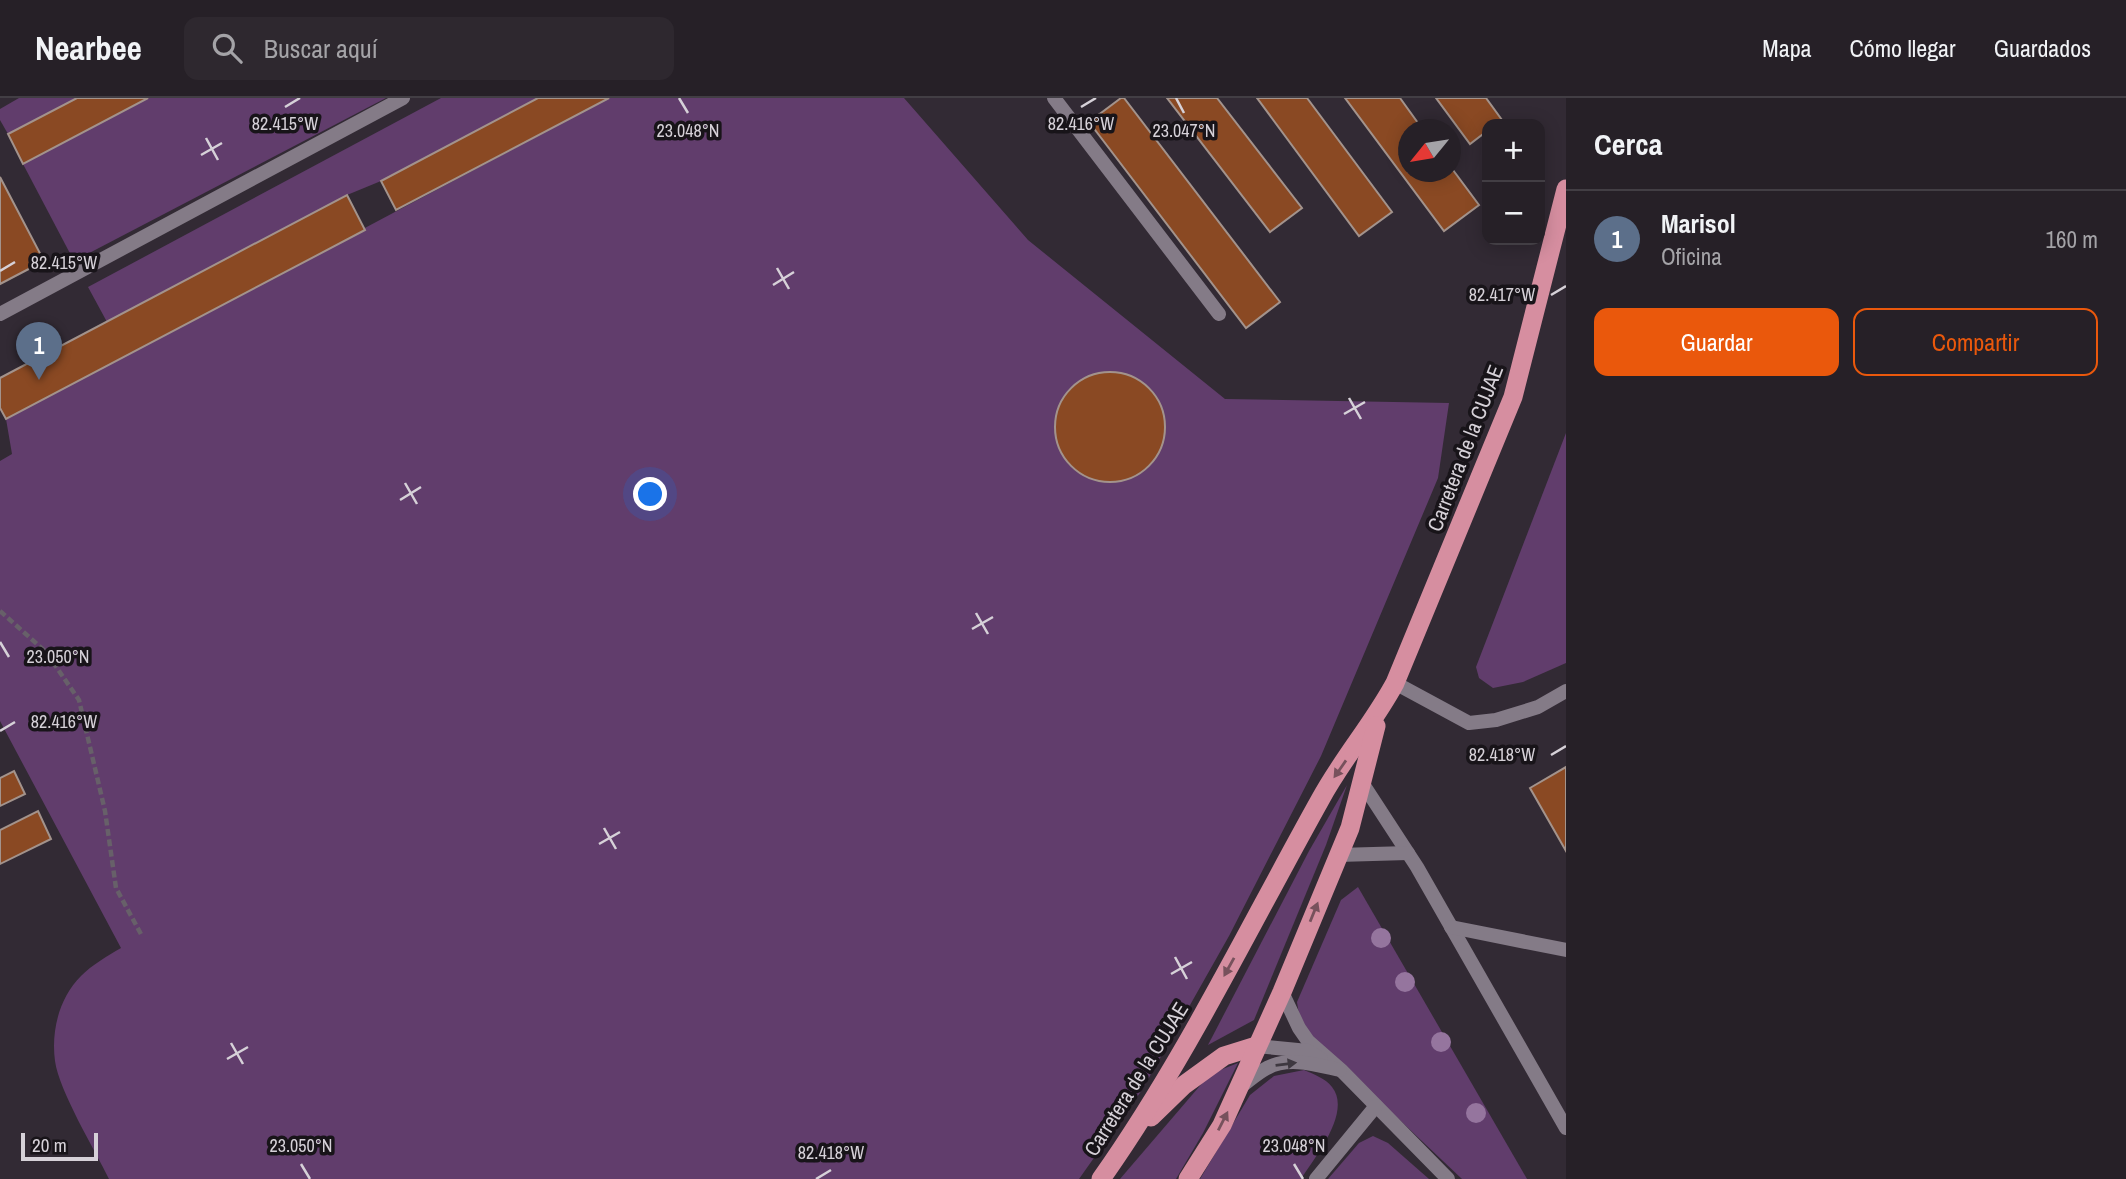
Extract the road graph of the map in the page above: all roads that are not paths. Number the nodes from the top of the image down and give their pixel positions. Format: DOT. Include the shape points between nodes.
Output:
graph roads {
  1 [pos="403,98"];
  2 [pos="1054,98"];
  3 [pos="1566,190"];
  4 [pos="0,314"];
  5 [pos="1219,314"];
  6 [pos="1395,683"];
  7 [pos="1566,691"];
  8 [pos="1379,713"];
  9 [pos="1361,781"];
  10 [pos="1408,853"];
  11 [pos="1338,855"];
  12 [pos="1451,927"];
  13 [pos="1566,950"];
  14 [pos="1282,992"];
  15 [pos="1256,1046"];
  16 [pos="1341,1070"];
  17 [pos="1238,1089"];
  18 [pos="1376,1106"];
  19 [pos="1566,1128"];
  20 [pos="1134,1132"];
  21 [pos="1101,1179"];
  22 [pos="1188,1179"];
  23 [pos="1316,1179"];
  24 [pos="1448,1179"];
  1 -- 4 [label="lane"];
  2 -- 5 [label="lane"];
  3 -- 6 [label="highway, Carretera de la CUJAE" via="1513,397"];
  6 -- 7 [label="lane" via="1469,723 1538,707"];
  6 -- 8 [label="highway, Carretera de la CUJAE"];
  8 -- 9 [label="highway, Carretera de la CUJAE"];
  8 -- 20 [label="highway, Carretera de la CUJAE, one-way" via="1322,796 1189,1041"];
  9 -- 10 [label="lane"];
  9 -- 11 [label="highway, Carretera de la CUJAE"];
  10 -- 11 [label="lane"];
  10 -- 12 [label="lane"];
  14 -- 11 [label="highway, Carretera de la CUJAE, one-way"];
  12 -- 13 [label="lane"];
  12 -- 19 [label="lane"];
  14 -- 15 [label="highway, Carretera de la CUJAE"];
  14 -- 16 [label="lane" via="1308,1041"];
  15 -- 16 [label="lane" via="1308,1051"];
  15 -- 17 [label="highway, Carretera de la CUJAE"];
  15 -- 20 [label="highway" via="1224,1056 1184,1085"];
  17 -- 16 [label="lane, one-way" via="1268,1067 1286,1062"];
  16 -- 18 [label="lane"];
  22 -- 17 [label="highway, Carretera de la CUJAE, one-way"];
  18 -- 23 [label="lane"];
  18 -- 24 [label="lane"];
  20 -- 21 [label="highway, Carretera de la CUJAE"];
}
